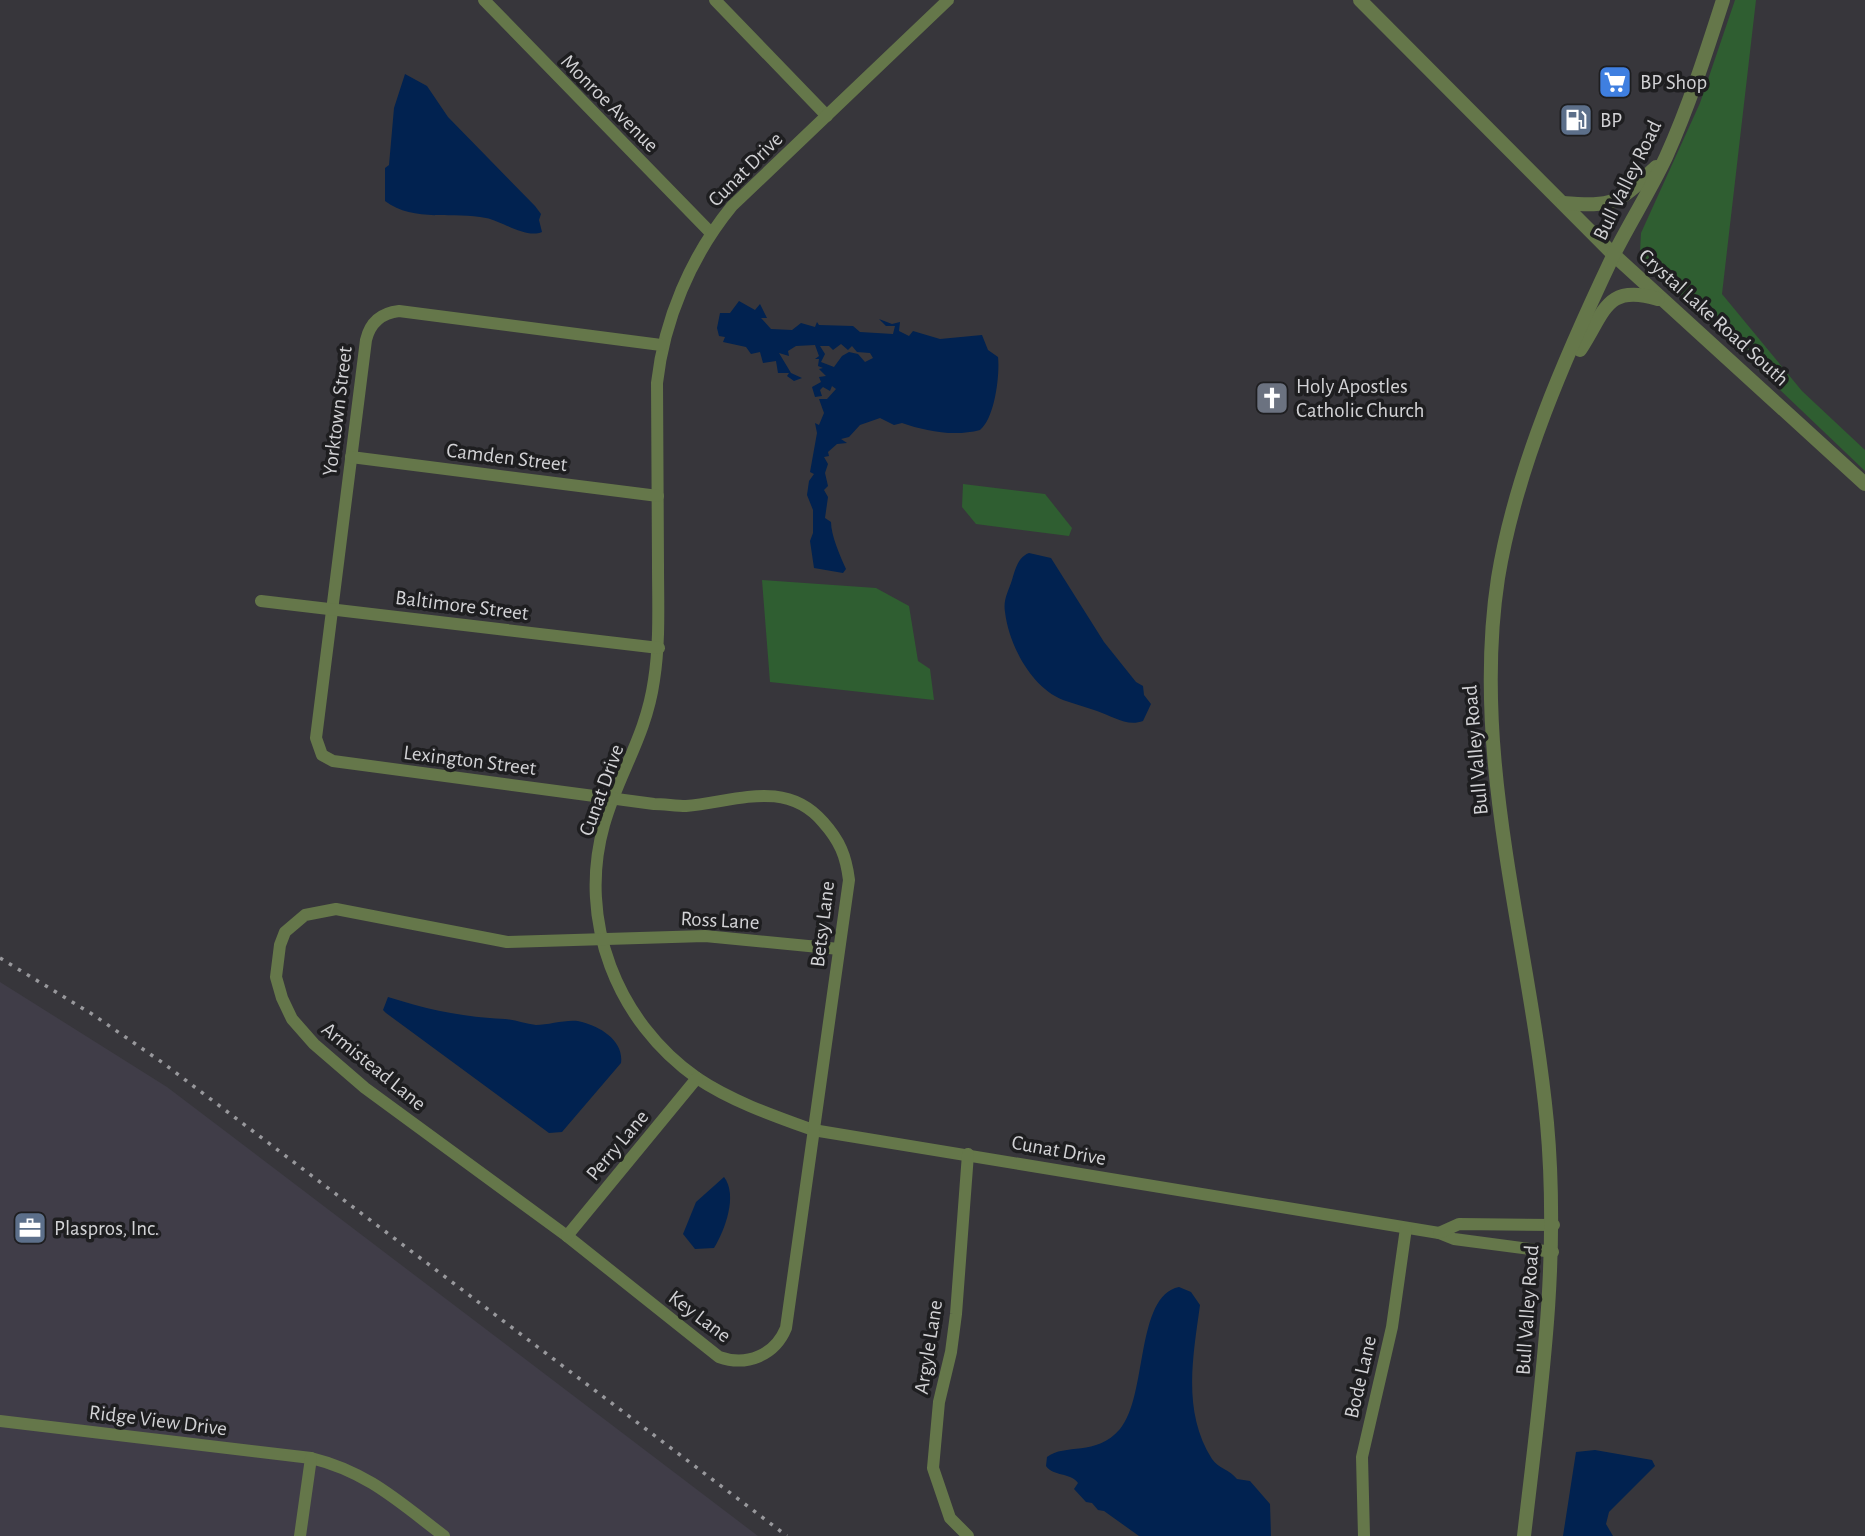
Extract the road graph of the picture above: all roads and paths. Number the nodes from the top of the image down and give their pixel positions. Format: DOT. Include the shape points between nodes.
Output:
graph roads {
  1 [pos="484,0"];
  2 [pos="715,0"];
  3 [pos="948,0"];
  4 [pos="1360,0"];
  5 [pos="1723,0"];
  6 [pos="827,116"];
  7 [pos="1665,159"];
  8 [pos="1563,203"];
  9 [pos="710,232"];
  10 [pos="1614,255"];
  11 [pos="1665,301"];
  12 [pos="661,345"];
  13 [pos="1557,383"];
  14 [pos="351,457"];
  15 [pos="1865,484"];
  16 [pos="658,496"];
  17 [pos="261,601"];
  18 [pos="331,609"];
  19 [pos="659,648"];
  20 [pos="322,755"];
  21 [pos="615,797"];
  22 [pos="599,939"];
  23 [pos="839,949"];
  24 [pos="698,1078"];
  25 [pos="813,1130"];
  26 [pos="968,1154"];
  27 [pos="1554,1225"];
  28 [pos="1406,1228"];
  29 [pos="1439,1233"];
  30 [pos="567,1236"];
  31 [pos="1553,1252"];
  32 [pos="0,1421"];
  33 [pos="312,1458"];
  34 [pos="300,1536"];
  35 [pos="444,1536"];
  36 [pos="968,1536"];
  37 [pos="1364,1536"];
  38 [pos="1524,1536"];
  1 -- 9 [label="street, Monroe Avenue"];
  2 -- 6 [label="street"];
  3 -- 6 [label="street, Cunat Drive"];
  4 -- 8 [label="street, Crystal Lake Road South"];
  5 -- 7 [label="street, Bull Valley Road"];
  6 -- 9 [label="street, Cunat Drive"];
  7 -- 8 [label="street" via="1619,201 1601,206"];
  7 -- 10 [label="street, Bull Valley Road"];
  8 -- 10 [label="street, Crystal Lake Road South"];
  9 -- 12 [label="street, Cunat Drive"];
  10 -- 11 [label="street, Crystal Lake Road South"];
  10 -- 13 [label="street, Bull Valley Road"];
  11 -- 13 [label="street" via="1630,292 1612,300"];
  11 -- 15 [label="street, Crystal Lake Road South"];
  12 -- 14 [label="street, Yorktown Street" via="389,312 375,320 366,340"];
  12 -- 16 [label="street, Cunat Drive" via="656,383"];
  13 -- 27 [label="street, Bull Valley Road" via="1527,465 1499,576 1489,671 1496,775 1547,1121"];
  14 -- 16 [label="street, Camden Street"];
  14 -- 18 [label="street, Yorktown Street"];
  16 -- 19 [label="street, Cunat Drive"];
  17 -- 18 [label="street, Baltimore Street"];
  18 -- 19 [label="street, Baltimore Street"];
  18 -- 20 [label="street, Yorktown Street" via="315,729"];
  19 -- 21 [label="street, Cunat Drive" via="650,707"];
  20 -- 21 [label="street, Lexington Street" via="346,763"];
  21 -- 22 [label="street, Cunat Drive" via="603,825 596,870"];
  21 -- 23 [label="street, Betsy Lane" via="686,806 764,794 793,799 817,815 846,856 849,880"];
  22 -- 23 [label="street, Ross Lane" via="705,936"];
  22 -- 24 [label="street, Cunat Drive" via="634,1013 668,1053"];
  22 -- 30 [label="street, Armistead Lane" via="507,942 336,909 305,915 294,923 285,932 277,960 276,977 285,1006 314,1044 365,1088"];
  23 -- 25 [label="street, Betsy Lane"];
  24 -- 25 [label="street, Cunat Drive" via="759,1110"];
  24 -- 30 [label="street, Perry Lane"];
  25 -- 26 [label="street, Cunat Drive"];
  25 -- 30 [label="street, Key Lane" via="786,1328 768,1353 738,1361 719,1357"];
  26 -- 28 [label="street, Cunat Drive"];
  26 -- 36 [label="street, Argyle Lane" via="956,1314 939,1402 933,1468 950,1518"];
  27 -- 29 [label="street, Cunat Drive" via="1459,1224"];
  27 -- 31 [label="street, Bull Valley Road"];
  28 -- 29 [label="street, Cunat Drive"];
  28 -- 37 [label="street, Bode Lane" via="1392,1327 1362,1457"];
  29 -- 31 [label="street, Cunat Drive"];
  31 -- 38 [label="street, Bull Valley Road" via="1544,1376"];
  32 -- 33 [label="street, Ridge View Drive"];
  33 -- 34 [label="street"];
  33 -- 35 [label="street, Ridge View Drive" via="366,1477"];
}
